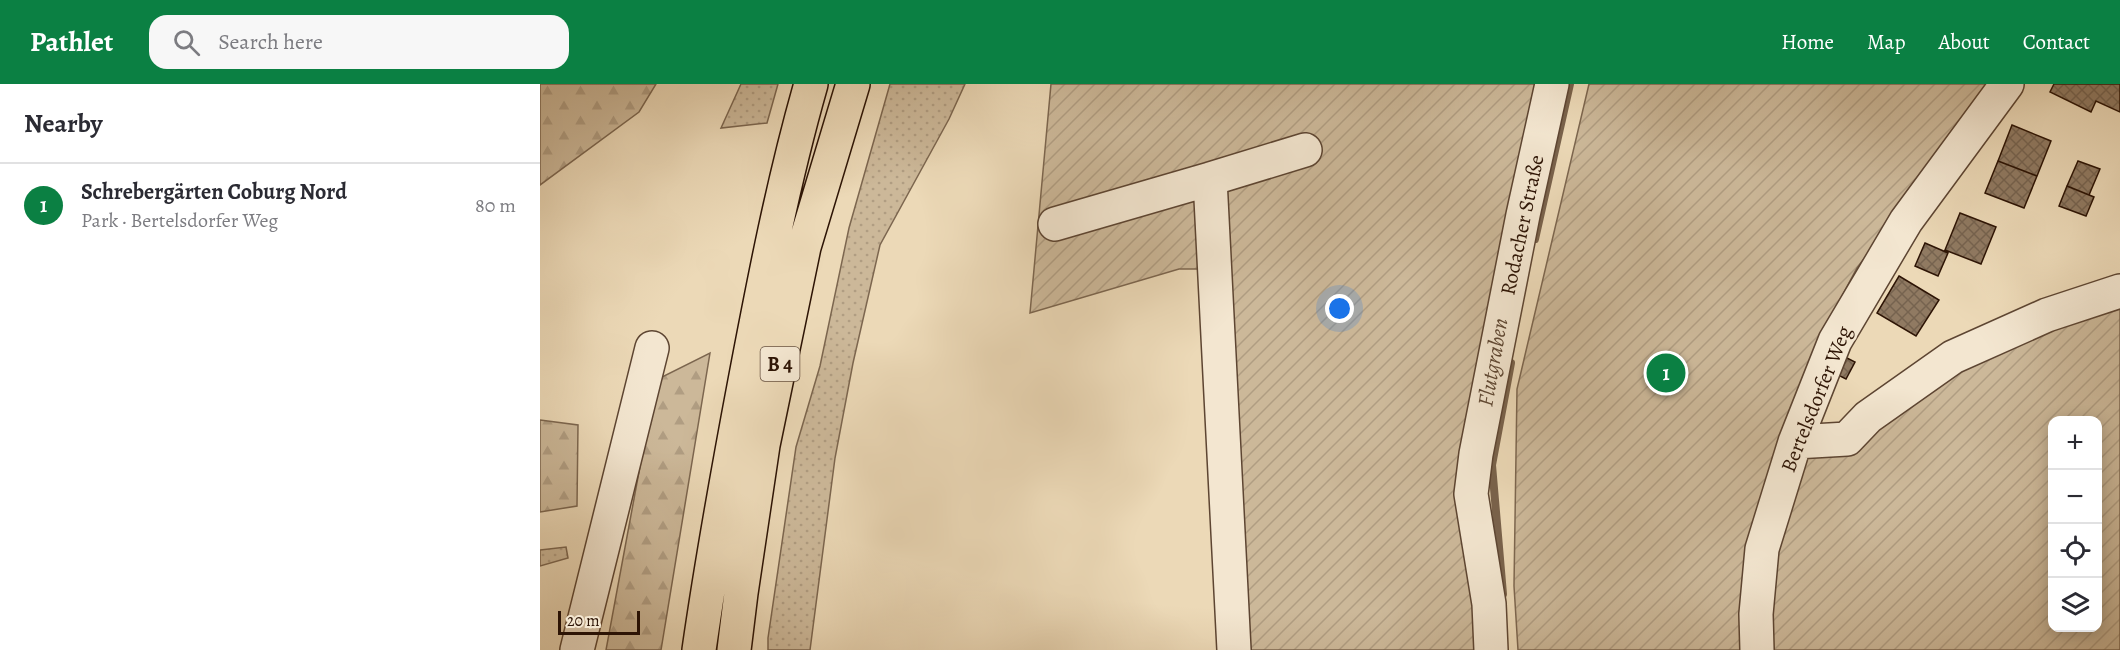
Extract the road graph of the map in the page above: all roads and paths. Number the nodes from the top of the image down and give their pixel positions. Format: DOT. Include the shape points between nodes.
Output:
graph roads {
  1 [pos="812,84"];
  2 [pos="853,84"];
  3 [pos="1552,84"];
  4 [pos="2007,84"];
  5 [pos="1305,150"];
  6 [pos="1210,179"];
  7 [pos="1055,224"];
  8 [pos="2120,291"];
  9 [pos="652,348"];
  10 [pos="1795,442"];
  11 [pos="713,549"];
  12 [pos="577,650"];
  13 [pos="682,650"];
  14 [pos="699,650"];
  15 [pos="734,650"];
  16 [pos="1234,650"];
  17 [pos="1491,650"];
  18 [pos="1757,650"];
  1 -- 11 [label="highway, B 4" via="790,157"];
  2 -- 15 [label="highway, B 4" via="804,247 763,445"];
  3 -- 17 [label="street, Rodacher Straße" via="1472,484 1489,604"];
  4 -- 10 [label="street, Bertelsdorfer Weg" via="1906,221 1835,341"];
  5 -- 6 [label="street"];
  6 -- 7 [label="street"];
  6 -- 16 [label="street"];
  8 -- 10 [label="street" via="2047,315 1953,357 1868,417 1847,439"];
  9 -- 12 [label="street"];
  10 -- 18 [label="street, Bertelsdorfer Weg" via="1762,549"];
  11 -- 13 [label="highway"];
  11 -- 14 [label="highway, B 4"];
}
